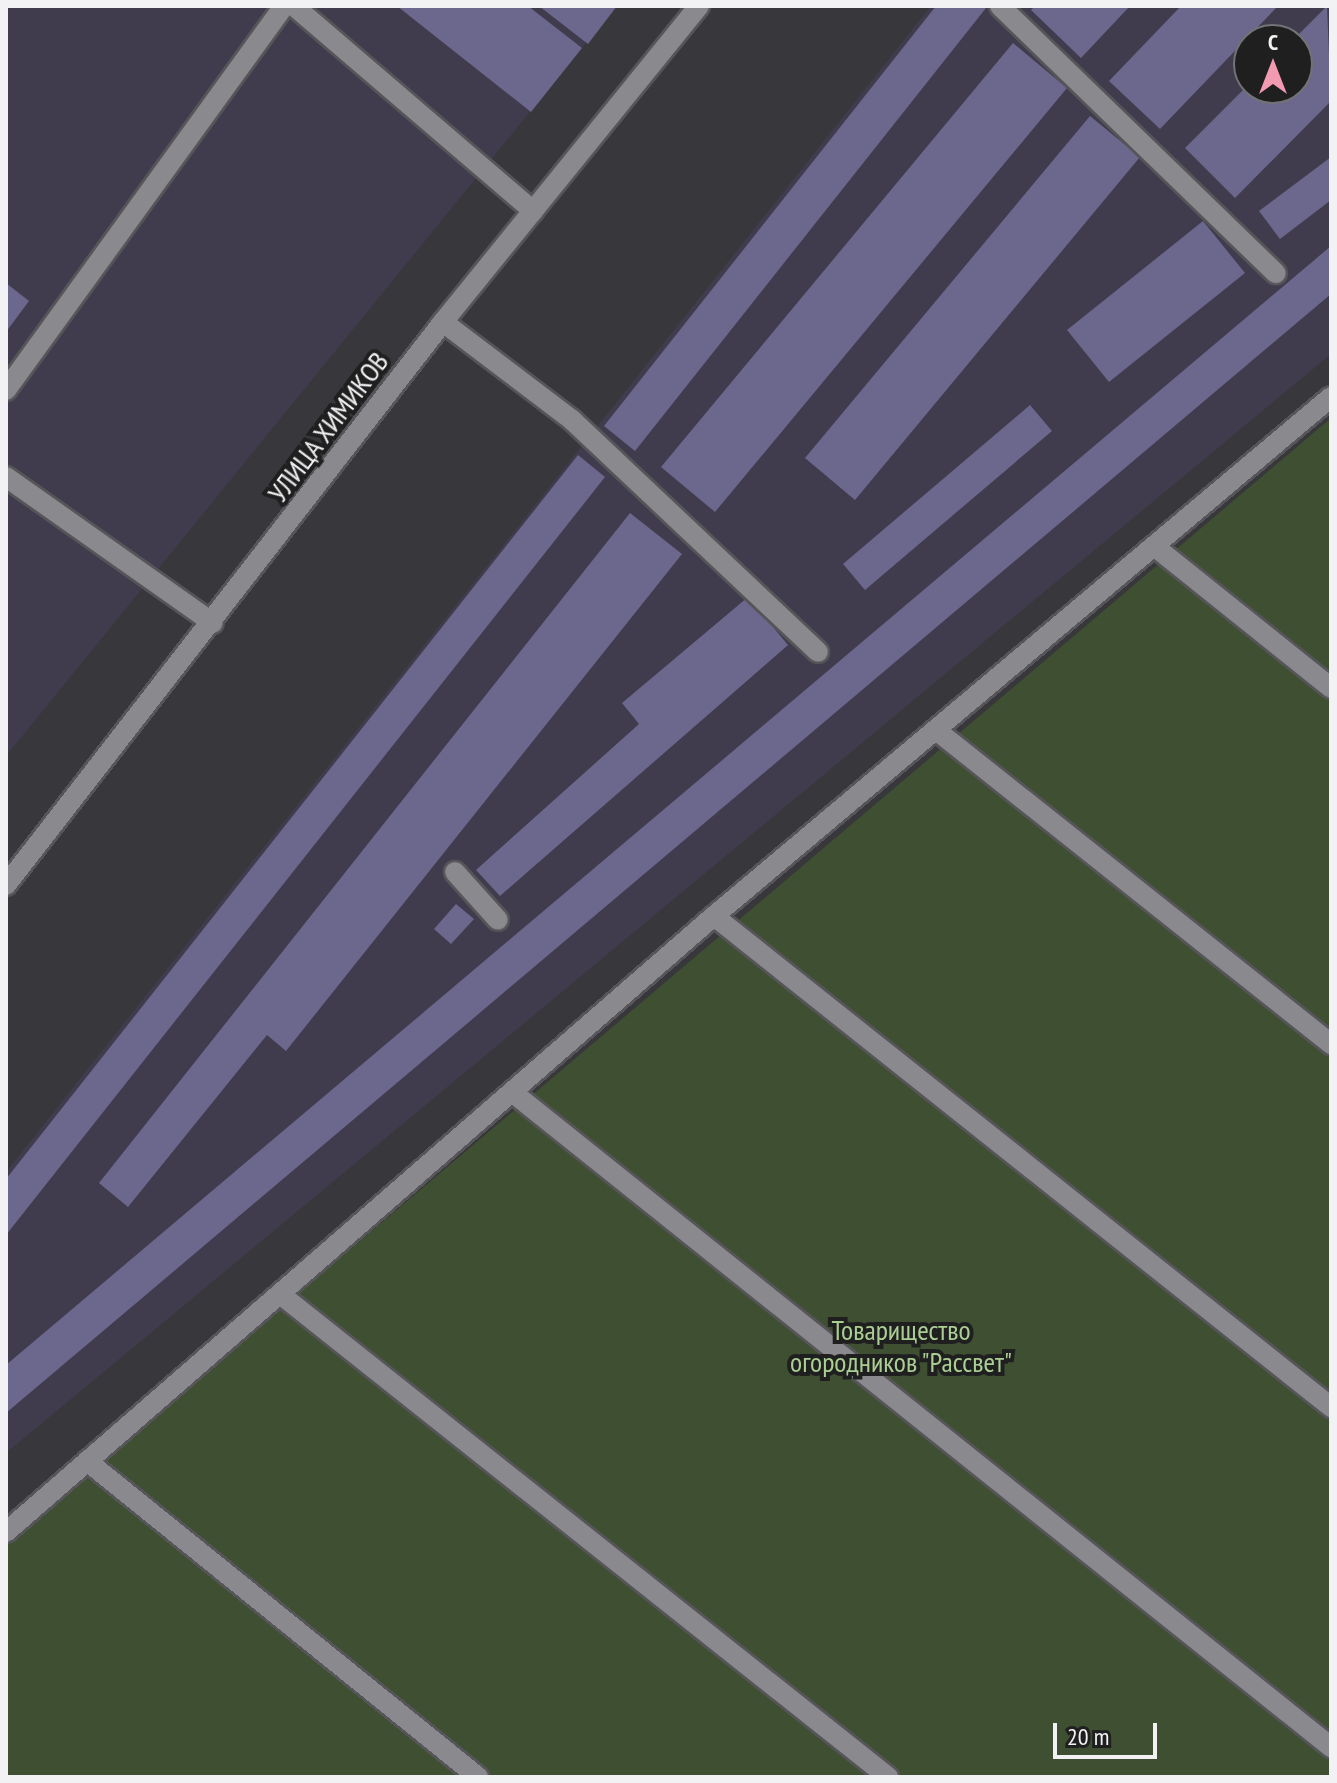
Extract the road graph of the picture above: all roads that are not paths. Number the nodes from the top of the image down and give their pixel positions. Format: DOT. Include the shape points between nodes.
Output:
graph roads {
  1 [pos="284,6"];
  2 [pos="294,6"];
  3 [pos="699,6"];
  4 [pos="1000,6"];
  5 [pos="533,211"];
  6 [pos="1276,273"];
  7 [pos="443,322"];
  8 [pos="6,390"];
  9 [pos="1331,397"];
  10 [pos="6,477"];
  11 [pos="1154,546"];
  12 [pos="213,623"];
  13 [pos="818,652"];
  14 [pos="1331,688"];
  15 [pos="936,730"];
  16 [pos="455,872"];
  17 [pos="6,885"];
  18 [pos="714,916"];
  19 [pos="498,920"];
  20 [pos="1331,1044"];
  21 [pos="512,1092"];
  22 [pos="280,1294"];
  23 [pos="1331,1407"];
  24 [pos="87,1461"];
  25 [pos="6,1532"];
  26 [pos="1331,1747"];
  27 [pos="478,1777"];
  28 [pos="888,1777"];
  1 -- 8 [label="street"];
  2 -- 5 [label="street"];
  3 -- 5 [label="street, УЛИЦА ХИМИКОВ"];
  4 -- 6 [label="street"];
  5 -- 7 [label="street, УЛИЦА ХИМИКОВ"];
  7 -- 12 [label="street, УЛИЦА ХИМИКОВ"];
  7 -- 13 [label="street" via="572,420"];
  9 -- 11 [label="street"];
  10 -- 12 [label="street"];
  11 -- 14 [label="street"];
  11 -- 15 [label="street"];
  12 -- 17 [label="street, УЛИЦА ХИМИКОВ"];
  15 -- 18 [label="street"];
  15 -- 20 [label="street"];
  16 -- 19 [label="street"];
  18 -- 21 [label="street"];
  18 -- 23 [label="street"];
  21 -- 22 [label="street"];
  21 -- 26 [label="street"];
  22 -- 24 [label="street"];
  22 -- 28 [label="street"];
  24 -- 25 [label="street"];
  24 -- 27 [label="street"];
}
